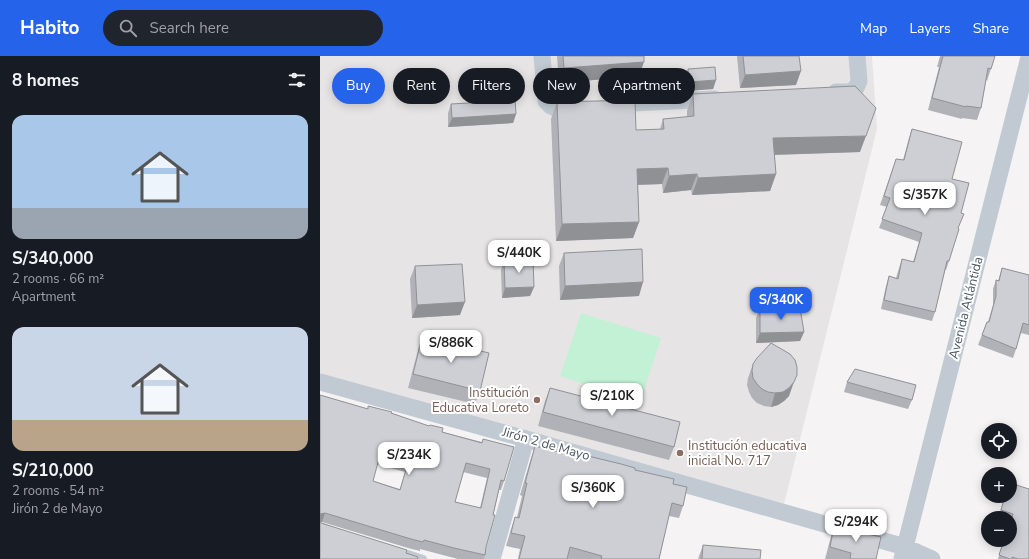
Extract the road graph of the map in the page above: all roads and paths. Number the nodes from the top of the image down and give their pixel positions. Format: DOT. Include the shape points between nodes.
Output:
graph roads {
  1 [pos="542,56"];
  2 [pos="858,56"];
  3 [pos="1029,58"];
  4 [pos="819,93"];
  5 [pos="732,98"];
  6 [pos="320,382"];
  7 [pos="526,438"];
  8 [pos="401,552"];
  9 [pos="904,553"];
  10 [pos="423,559"];
  11 [pos="492,559"];
  12 [pos="932,559"];
  1 -- 5 [label="street" via="546,100 555,108"];
  2 -- 4 [label="street" via="859,81 856,88 850,92"];
  3 -- 9 [label="street, Avenida Atlántida"];
  6 -- 7 [label="street, Jirón 2 de Mayo"];
  7 -- 9 [label="street, Jirón 2 de Mayo"];
  7 -- 11 [label="street"];
  8 -- 10 [label="lane"];
  9 -- 12 [label="street, Jirón 2 de Mayo"];
}
